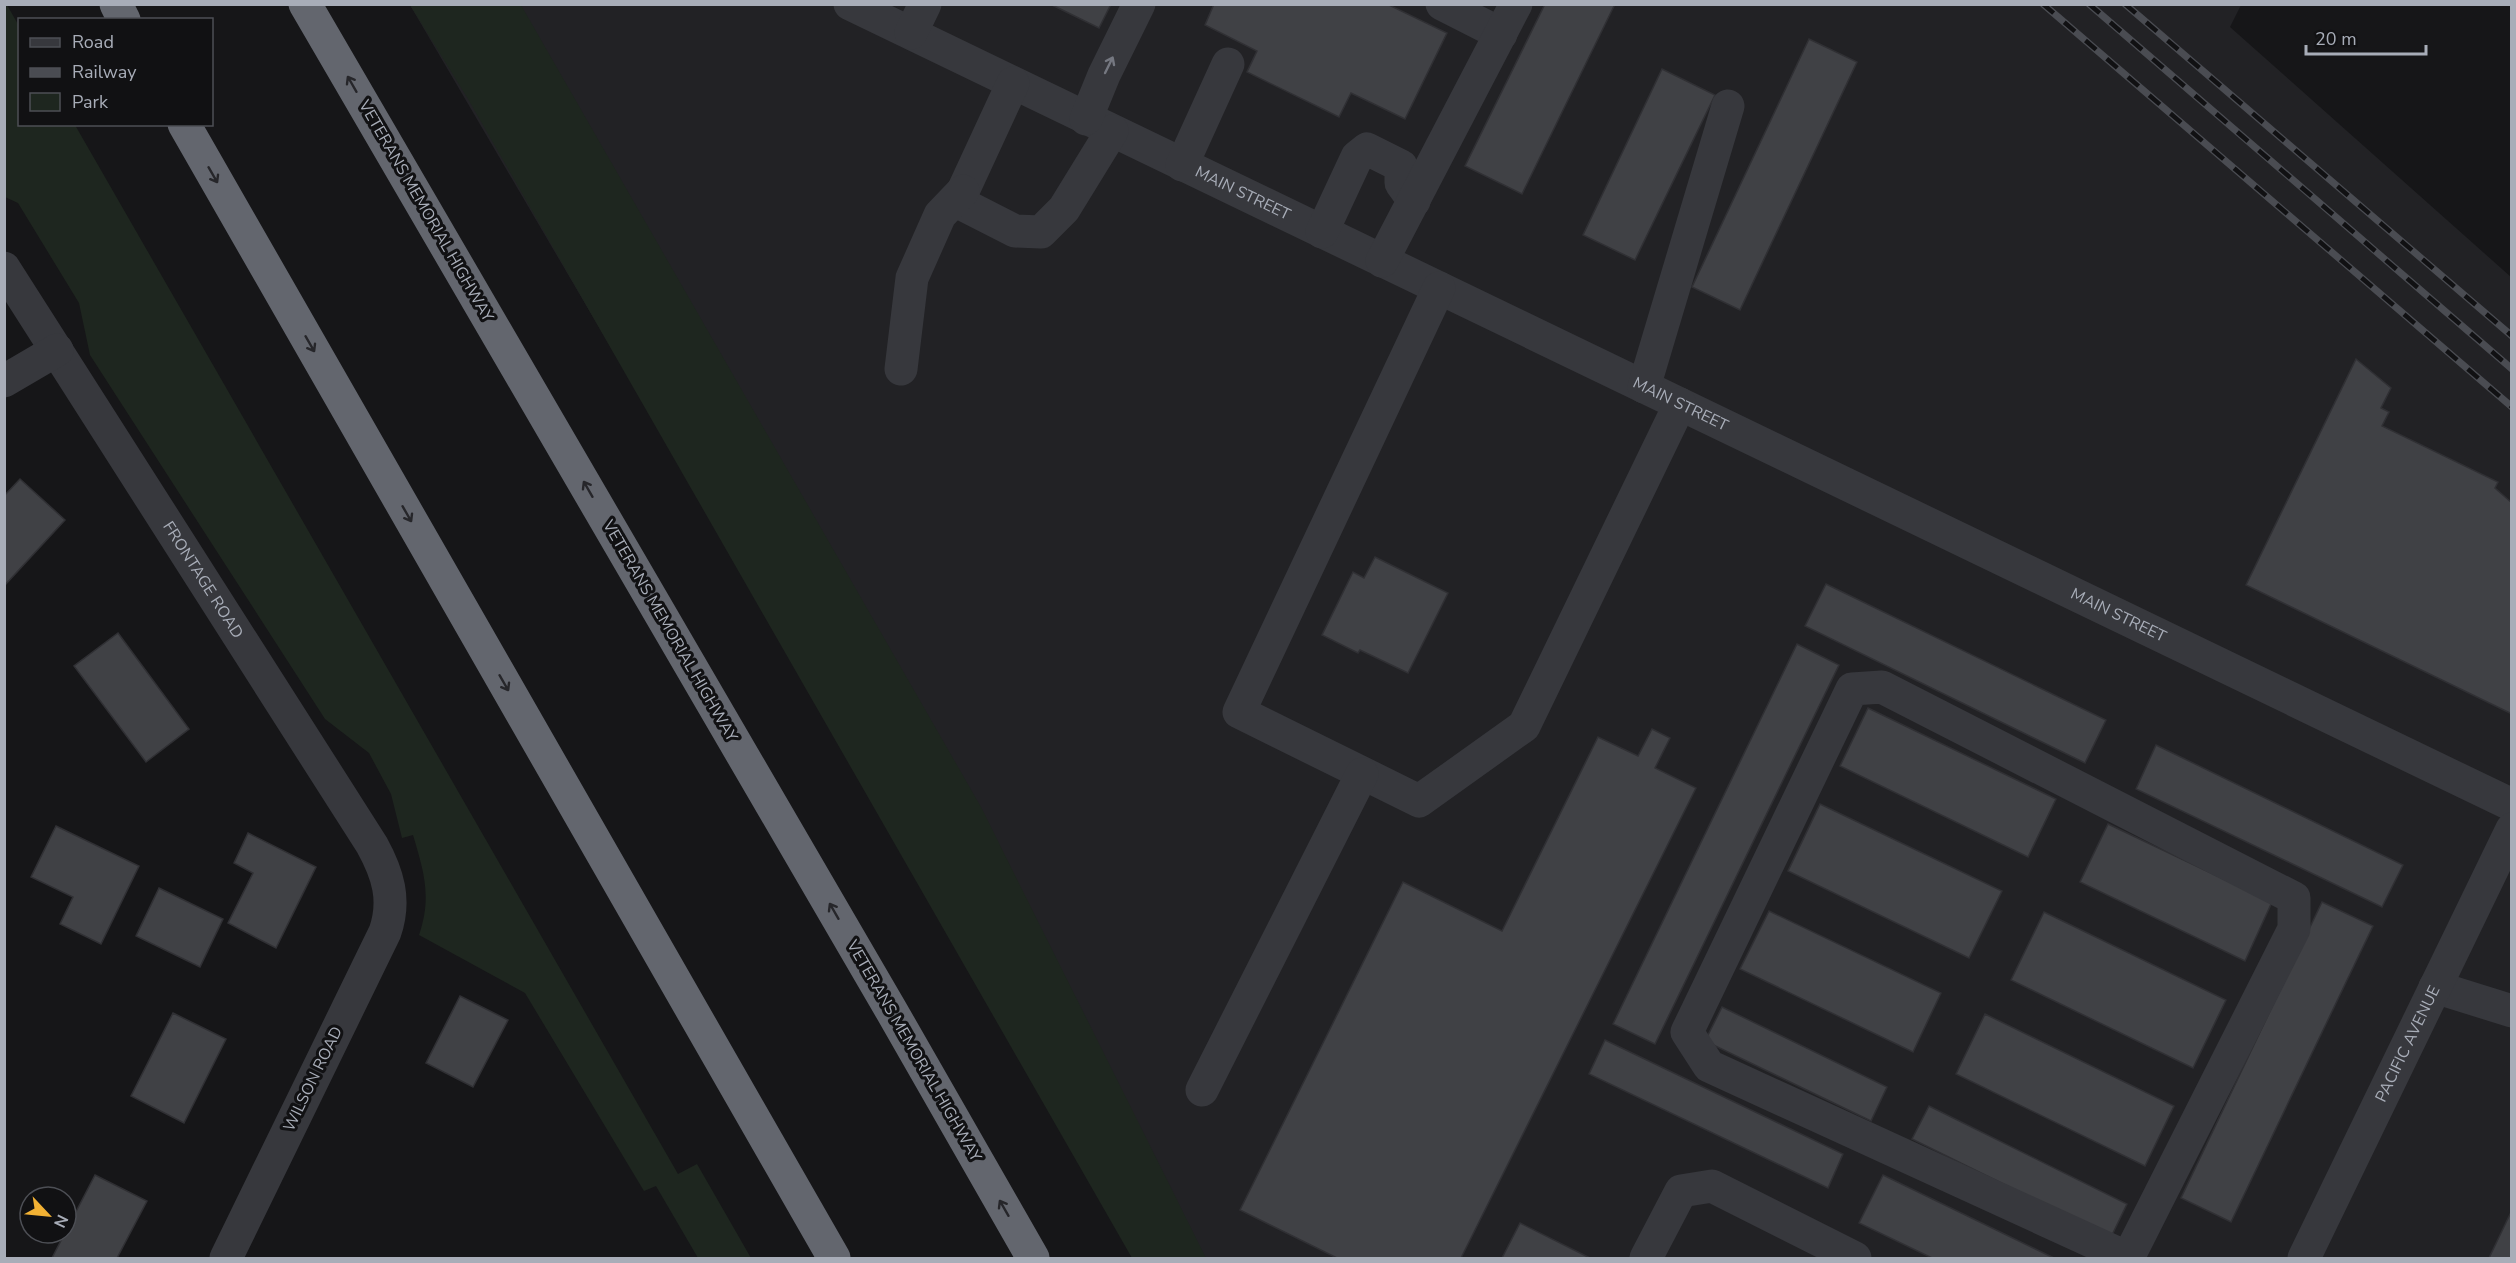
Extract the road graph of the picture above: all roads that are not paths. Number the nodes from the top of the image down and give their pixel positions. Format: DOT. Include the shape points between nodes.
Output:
graph roads {
  1 [pos="116,4"];
  2 [pos="305,4"];
  3 [pos="850,4"];
  4 [pos="925,4"];
  5 [pos="1139,4"];
  6 [pos="1442,4"];
  7 [pos="1516,4"];
  8 [pos="123,18"];
  9 [pos="910,33"];
  10 [pos="1501,34"];
  11 [pos="1228,64"];
  12 [pos="1012,83"];
  13 [pos="1728,106"];
  14 [pos="1099,125"];
  15 [pos="185,126"];
  16 [pos="1182,165"];
  17 [pos="963,191"];
  18 [pos="1414,201"];
  19 [pos="1322,232"];
  20 [pos="1382,261"];
  21 [pos="4,268"];
  22 [pos="1439,288"];
  23 [pos="57,350"];
  24 [pos="901,369"];
  25 [pos="4,381"];
  26 [pos="1644,387"];
  27 [pos="1680,404"];
  28 [pos="1362,774"];
  29 [pos="2511,805"];
  30 [pos="2511,829"];
  31 [pos="391,897"];
  32 [pos="2435,987"];
  33 [pos="2511,1011"];
  34 [pos="1202,1090"];
  35 [pos="226,1258"];
  36 [pos="834,1258"];
  37 [pos="1033,1258"];
  38 [pos="1646,1258"];
  39 [pos="1855,1258"];
  40 [pos="2128,1258"];
  41 [pos="2304,1258"];
  1 -- 8 [label="highway"];
  37 -- 2 [label="highway, VETERANS MEMORIAL HIGHWAY, one-way"];
  3 -- 9 [label="street, MAIN STREET"];
  4 -- 9 [label="street"];
  14 -- 5 [label="street, one-way" via="1104,75"];
  6 -- 10 [label="street"];
  7 -- 10 [label="street"];
  9 -- 12 [label="street, MAIN STREET"];
  10 -- 18 [label="street"];
  11 -- 16 [label="street"];
  12 -- 14 [label="street, MAIN STREET"];
  12 -- 17 [label="street"];
  13 -- 26 [label="street"];
  14 -- 16 [label="street, MAIN STREET"];
  14 -- 17 [label="street" via="1064,209 1041,232 1015,231 982,216 964,205"];
  15 -- 36 [label="highway, one-way"];
  16 -- 19 [label="street, MAIN STREET"];
  17 -- 24 [label="street" via="940,215 912,278"];
  18 -- 19 [label="street" via="1401,183 1401,166 1367,149 1357,157"];
  18 -- 20 [label="street"];
  19 -- 20 [label="street, MAIN STREET"];
  20 -- 22 [label="street, MAIN STREET"];
  21 -- 23 [label="street, FRONTAGE ROAD"];
  22 -- 26 [label="street, MAIN STREET"];
  22 -- 28 [label="street" via="1239,712"];
  23 -- 25 [label="street"];
  23 -- 31 [label="street, FRONTAGE ROAD" via="372,845 388,879"];
  26 -- 27 [label="street, MAIN STREET"];
  27 -- 28 [label="street" via="1524,726 1419,801"];
  27 -- 29 [label="street, MAIN STREET"];
  28 -- 34 [label="street"];
  30 -- 32 [label="street, PACIFIC AVENUE"];
  31 -- 35 [label="street, WILSON ROAD" via="385,932"];
  32 -- 33 [label="street"];
  32 -- 41 [label="street, PACIFIC AVENUE"];
  38 -- 39 [label="street" via="1681,1191 1712,1186"];
  40 -- 40 [label="street" via="1708,1066 1687,1032 1852,689 1882,687 2294,898 2294,929"];
}
